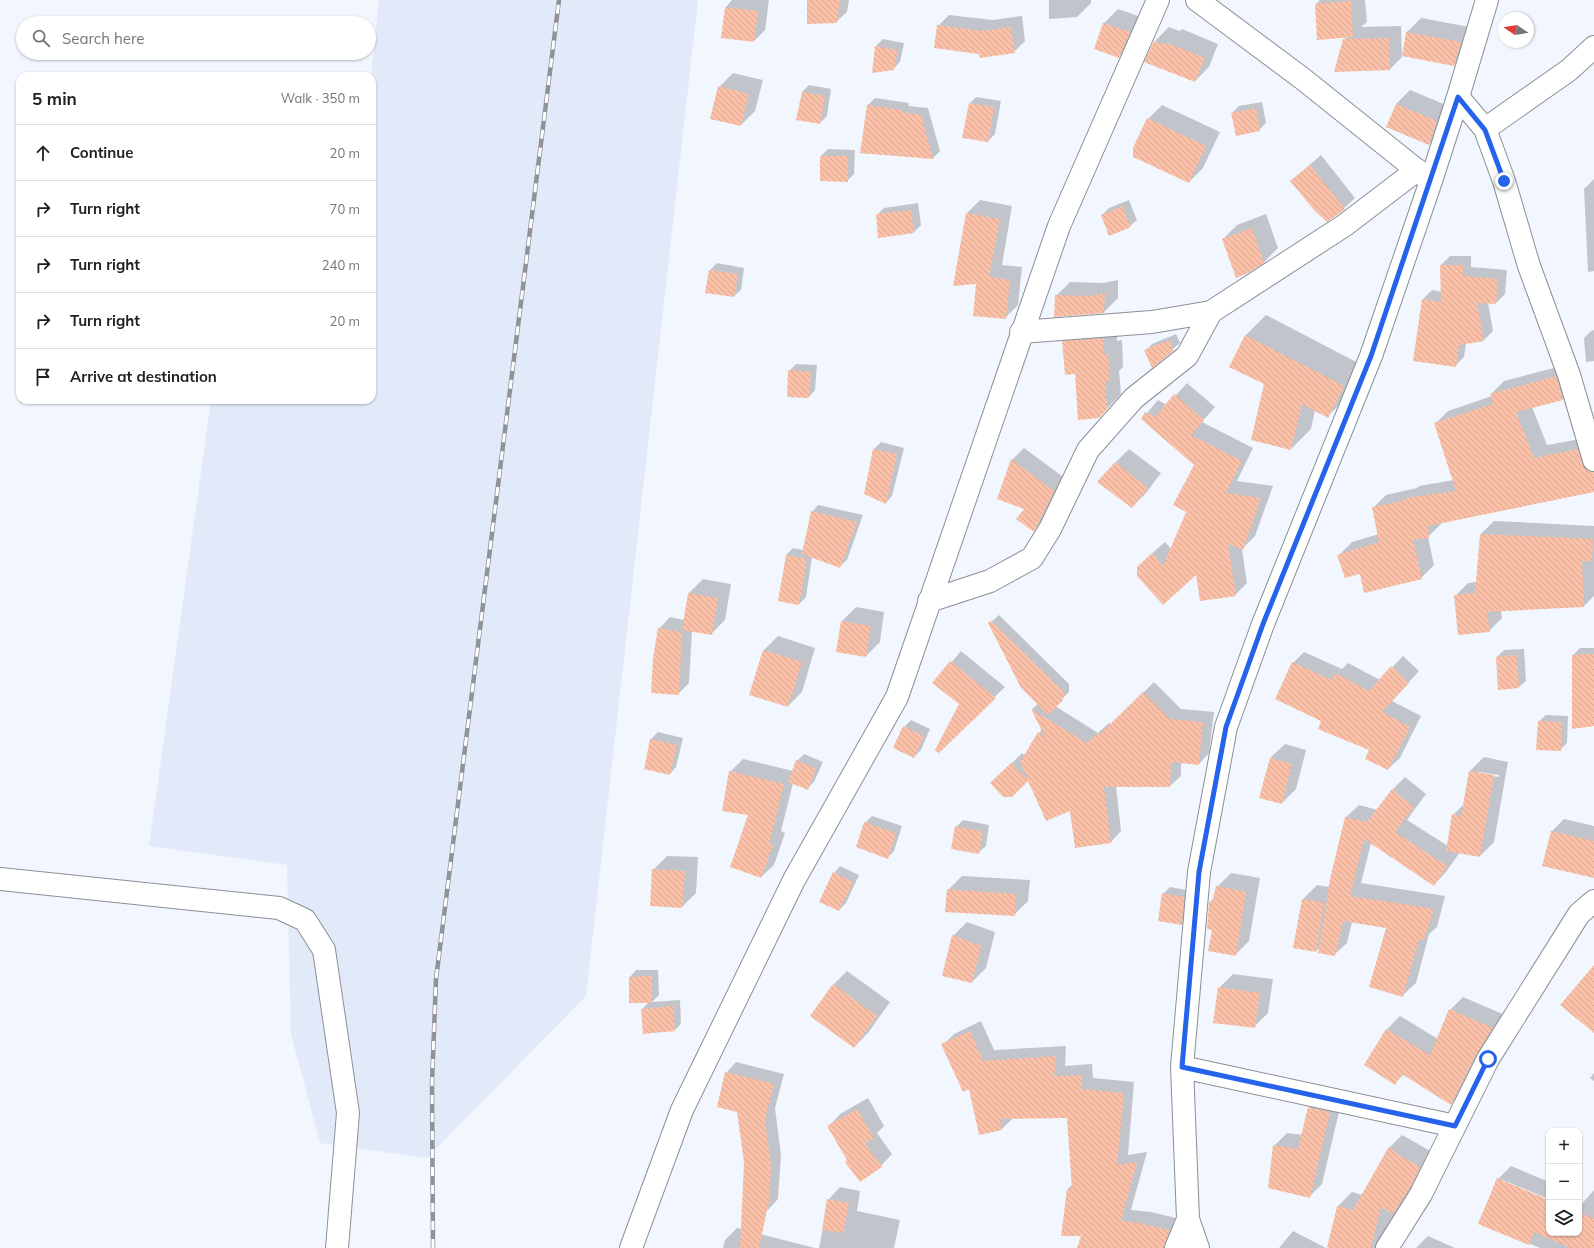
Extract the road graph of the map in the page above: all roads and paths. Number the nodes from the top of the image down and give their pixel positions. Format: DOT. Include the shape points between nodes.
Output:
graph roads {
  1 [pos="1158,0"];
  2 [pos="1197,0"];
  3 [pos="1487,0"];
  4 [pos="1594,47"];
  5 [pos="1458,97"];
  6 [pos="1485,130"];
  7 [pos="1424,175"];
  8 [pos="1211,312"];
  9 [pos="1021,332"];
  10 [pos="1594,460"];
  11 [pos="929,600"];
  12 [pos="0,879"];
  13 [pos="1594,901"];
  14 [pos="1182,1067"];
  15 [pos="1455,1126"];
  16 [pos="1188,1219"];
  17 [pos="337,1248"];
  18 [pos="631,1248"];
  19 [pos="1176,1248"];
  20 [pos="1198,1248"];
  21 [pos="1386,1248"];
  1 -- 9 [label="street" via="1059,226"];
  2 -- 7 [label="street"];
  3 -- 5 [label="street"];
  4 -- 6 [label="street" via="1569,70"];
  5 -- 6 [label="street"];
  5 -- 7 [label="street"];
  6 -- 10 [label="street" via="1569,375"];
  7 -- 8 [label="street"];
  7 -- 14 [label="street" via="1371,356 1263,624 1226,727 1199,872"];
  8 -- 9 [label="street" via="1152,322"];
  8 -- 11 [label="street" via="1186,356 1134,398 1088,450 1050,529 1032,558 990,581"];
  9 -- 11 [label="street"];
  11 -- 18 [label="street" via="897,697 794,880 682,1110"];
  12 -- 17 [label="street" via="279,908 306,920 324,950 348,1113"];
  13 -- 15 [label="street" via="1579,914 1488,1059"];
  14 -- 15 [label="street"];
  14 -- 16 [label="street"];
  15 -- 21 [label="street" via="1421,1194"];
  16 -- 19 [label="street"];
  16 -- 20 [label="street"];
}
